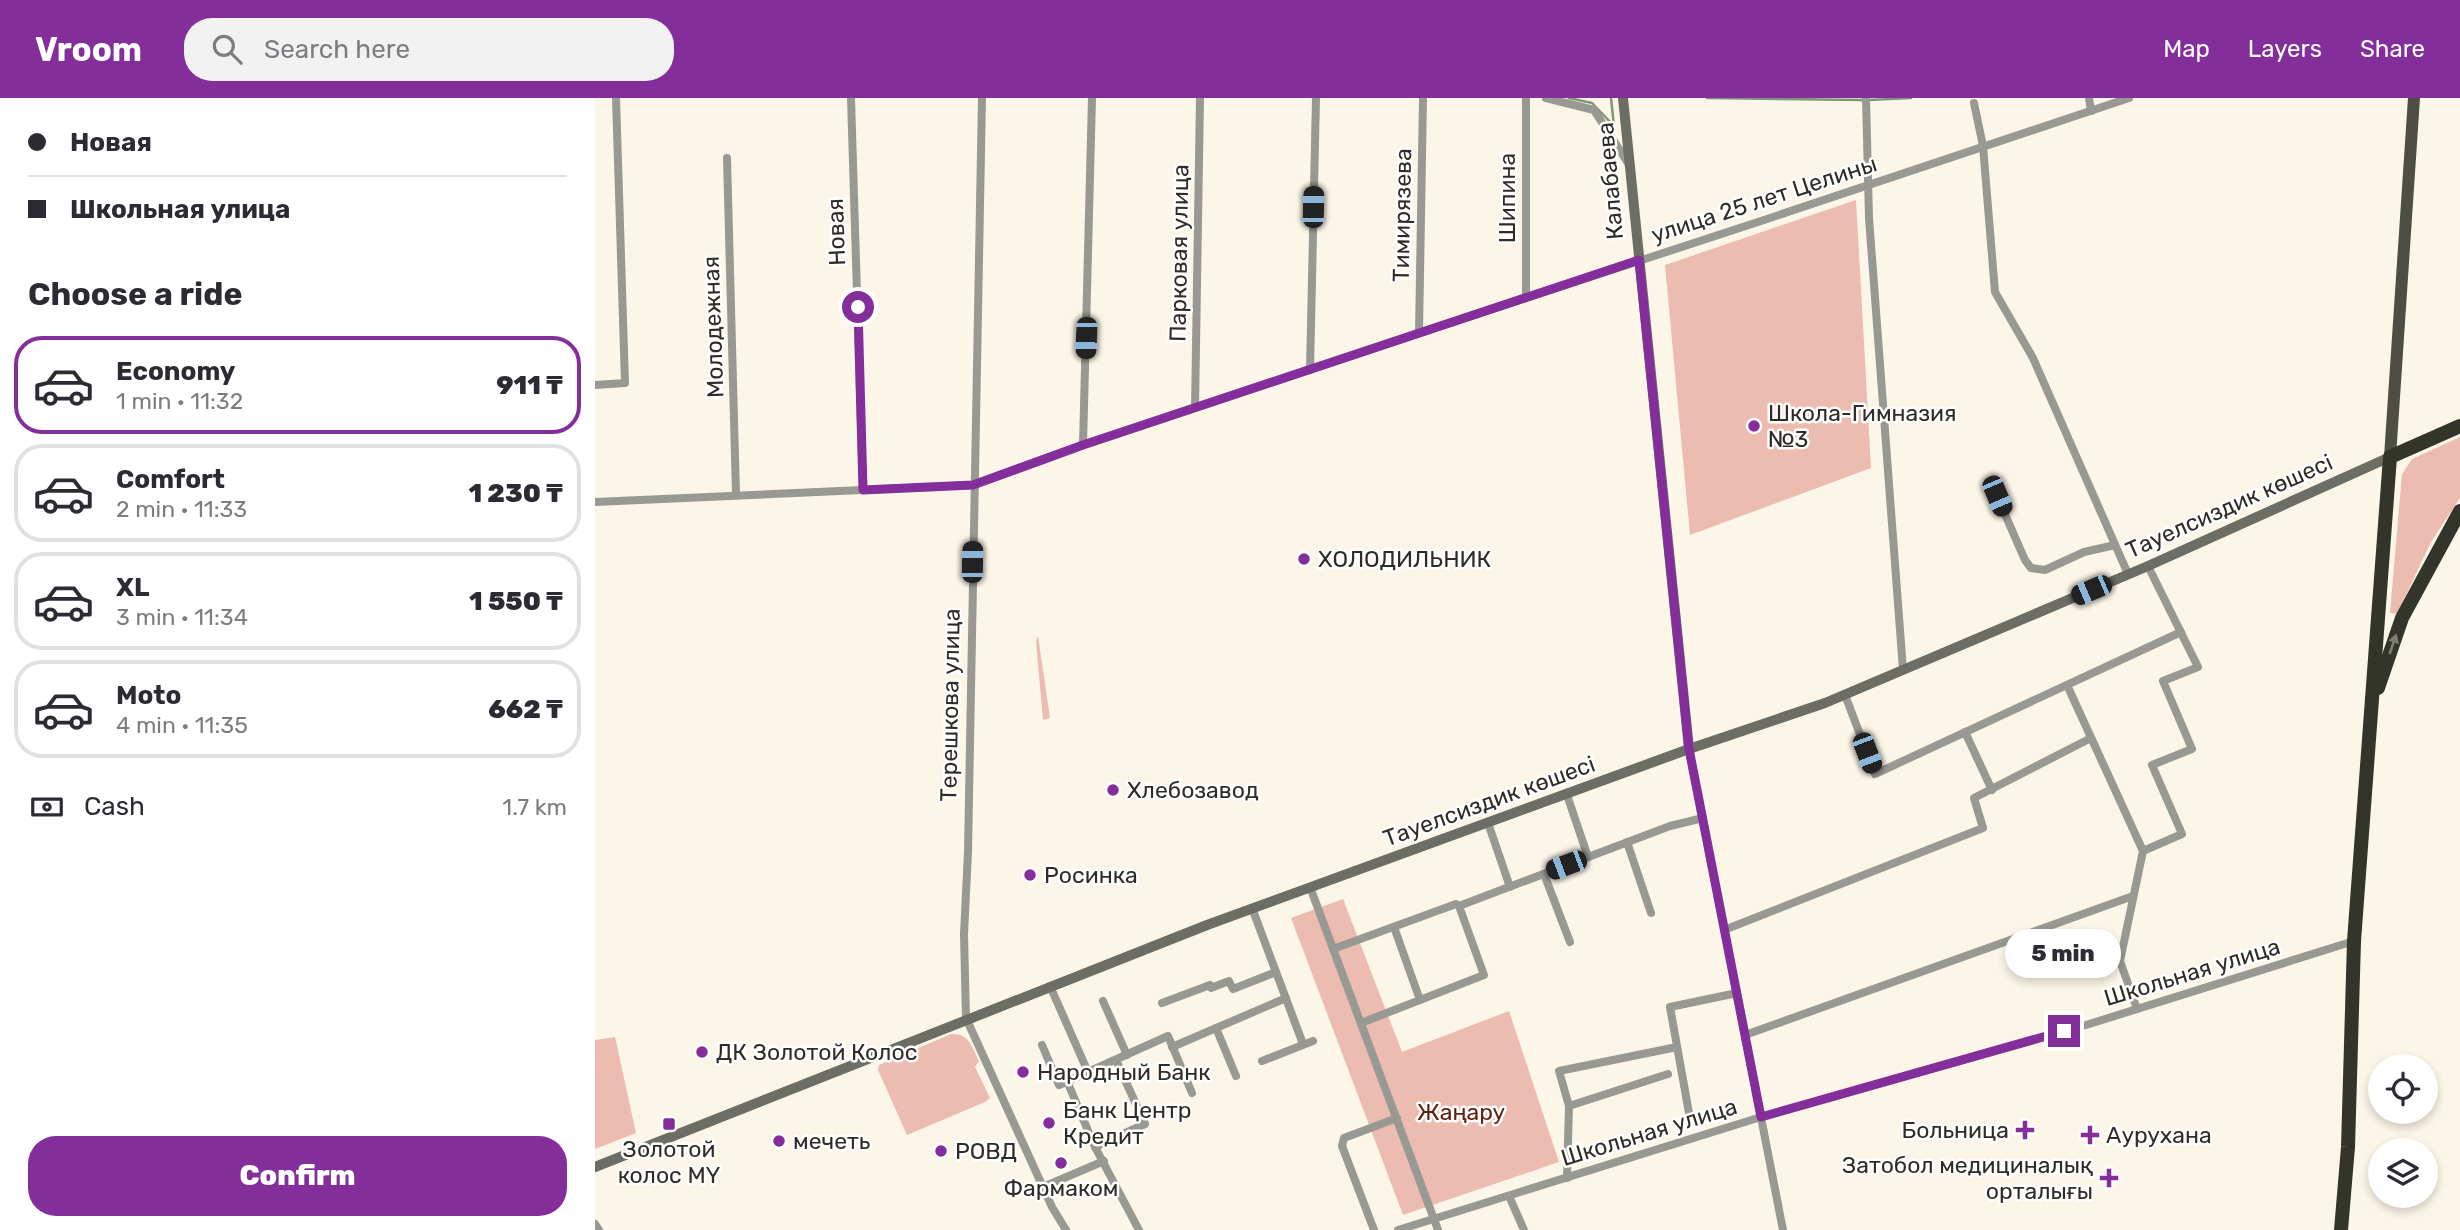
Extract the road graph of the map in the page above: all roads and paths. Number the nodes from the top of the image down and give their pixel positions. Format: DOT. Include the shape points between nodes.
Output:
graph roads {
  1 [pos="616,98"];
  2 [pos="851,98"];
  3 [pos="982,98"];
  4 [pos="1092,98"];
  5 [pos="1200,98"];
  6 [pos="1316,98"];
  7 [pos="1423,98"];
  8 [pos="1526,98"];
  9 [pos="1546,98"];
  10 [pos="1623,98"];
  11 [pos="1866,98"];
  12 [pos="2089,98"];
  13 [pos="2129,98"];
  14 [pos="2414,98"];
  15 [pos="1974,103"];
  16 [pos="2091,111"];
  17 [pos="1983,146"];
  18 [pos="727,158"];
  19 [pos="1629,165"];
  20 [pos="1869,184"];
  21 [pos="1639,260"];
  22 [pos="1526,297"];
  23 [pos="1419,332"];
  24 [pos="1310,370"];
  25 [pos="595,385"];
  26 [pos="1195,408"];
  27 [pos="2460,426"];
  28 [pos="1083,445"];
  29 [pos="2390,457"];
  30 [pos="973,485"];
  31 [pos="863,490"];
  32 [pos="736,494"];
  33 [pos="1997,496"];
  34 [pos="595,502"];
  35 [pos="2460,511"];
  36 [pos="2115,545"];
  37 [pos="2148,566"];
  38 [pos="2127,574"];
  39 [pos="2181,632"];
  40 [pos="1903,670"];
  41 [pos="2067,685"];
  42 [pos="1845,695"];
  43 [pos="2371,709"];
  44 [pos="1965,732"];
  45 [pos="2091,738"];
  46 [pos="1689,749"];
  47 [pos="1992,790"];
  48 [pos="1567,795"];
  49 [pos="1703,818"];
  50 [pos="1487,823"];
  51 [pos="1627,842"];
  52 [pos="2143,851"];
  53 [pos="1588,857"];
  54 [pos="1544,874"];
  55 [pos="1310,887"];
  56 [pos="1510,887"];
  57 [pos="2133,896"];
  58 [pos="1459,906"];
  59 [pos="1252,908"];
  60 [pos="1651,913"];
  61 [pos="1394,927"];
  62 [pos="1724,930"];
  63 [pos="2354,941"];
  64 [pos="1570,942"];
  65 [pos="1333,949"];
  66 [pos="1276,972"];
  67 [pos="1050,986"];
  68 [pos="1737,993"];
  69 [pos="1286,998"];
  70 [pos="1420,1000"];
  71 [pos="1103,1001"];
  72 [pos="1162,1003"];
  73 [pos="2137,1009"];
  74 [pos="966,1018"];
  75 [pos="1361,1023"];
  76 [pos="1216,1028"];
  77 [pos="1745,1035"];
  78 [pos="1313,1041"];
  79 [pos="1303,1044"];
  80 [pos="1042,1045"];
  81 [pos="1173,1047"];
  82 [pos="1677,1047"];
  83 [pos="1127,1055"];
  84 [pos="1116,1060"];
  85 [pos="1262,1061"];
  86 [pos="1088,1073"];
  87 [pos="1668,1074"];
  88 [pos="1235,1076"];
  89 [pos="1067,1081"];
  90 [pos="1192,1093"];
  91 [pos="1569,1106"];
  92 [pos="1689,1113"];
  93 [pos="1761,1117"];
  94 [pos="1397,1118"];
  95 [pos="1095,1147"];
  96 [pos="1104,1161"];
  97 [pos="595,1167"];
  98 [pos="1567,1178"];
  99 [pos="1043,1187"];
  100 [pos="1509,1196"];
  101 [pos="1434,1218"];
  102 [pos="595,1224"];
  103 [pos="599,1230"];
  104 [pos="1066,1230"];
  105 [pos="1139,1230"];
  106 [pos="1374,1230"];
  107 [pos="1398,1230"];
  108 [pos="1438,1230"];
  109 [pos="1524,1230"];
  110 [pos="1783,1230"];
  111 [pos="2341,1230"];
  1 -- 25 [label="street" via="625,383"];
  2 -- 31 [label="street, Новая"];
  3 -- 30 [label="street, Терешкова улица"];
  4 -- 28 [label="street"];
  5 -- 26 [label="street, Парковая улица"];
  6 -- 24 [label="street"];
  7 -- 23 [label="street, Тимирязева"];
  8 -- 22 [label="street, Шипина"];
  9 -- 19 [label="street" via="1594,110"];
  10 -- 19 [label="street, Калабаева"];
  11 -- 20 [label="street"];
  12 -- 16 [label="street"];
  13 -- 16 [label="street, улица 25 лет Целины"];
  14 -- 29 [label="main road"];
  15 -- 17 [label="street"];
  16 -- 17 [label="street, улица 25 лет Целины"];
  17 -- 20 [label="street, улица 25 лет Целины"];
  17 -- 36 [label="street" via="1995,292 2033,358"];
  18 -- 32 [label="street, Молодежная"];
  19 -- 21 [label="street, Калабаева"];
  20 -- 21 [label="street, улица 25 лет Целины"];
  20 -- 40 [label="street"];
  21 -- 22 [label="street, улица 25 лет Целины"];
  21 -- 46 [label="street, Калабаева"];
  22 -- 23 [label="street, улица 25 лет Целины"];
  23 -- 24 [label="street, улица 25 лет Целины"];
  24 -- 26 [label="street, улица 25 лет Целины"];
  26 -- 28 [label="street, улица 25 лет Целины"];
  27 -- 29 [label="highway"];
  28 -- 30 [label="street, улица 25 лет Целины"];
  29 -- 37 [label="street, Тауелсиздик көшесі"];
  29 -- 43 [label="highway"];
  30 -- 31 [label="street, улица 25 лет Целины"];
  30 -- 74 [label="street, Терешкова улица"];
  31 -- 32 [label="street, улица 25 лет Целины"];
  32 -- 34 [label="street, улица 25 лет Целины"];
  33 -- 36 [label="street" via="2031,568 2045,570 2084,552"];
  43 -- 35 [label="highway, one-way" via="2402,618"];
  36 -- 38 [label="street"];
  37 -- 38 [label="street, Тауелсиздик көшесі"];
  37 -- 39 [label="street"];
  38 -- 40 [label="street, Тауелсиздик көшесі"];
  39 -- 41 [label="street"];
  39 -- 52 [label="street" via="2198,667 2163,681 2193,749 2152,765 2182,834"];
  40 -- 42 [label="street, Тауелсиздик көшесі"];
  41 -- 44 [label="street"];
  41 -- 45 [label="street"];
  42 -- 44 [label="street" via="1875,774"];
  42 -- 46 [label="street, Тауелсиздик көшесі"];
  43 -- 63 [label="highway"];
  44 -- 47 [label="street"];
  45 -- 47 [label="street"];
  45 -- 52 [label="street"];
  46 -- 48 [label="street, Тауелсиздик көшесі"];
  46 -- 49 [label="street"];
  47 -- 62 [label="street" via="1974,798 1983,828"];
  48 -- 50 [label="street, Тауелсиздик көшесі"];
  48 -- 53 [label="street"];
  49 -- 51 [label="street"];
  49 -- 62 [label="street"];
  50 -- 55 [label="street, Тауелсиздик көшесі"];
  50 -- 56 [label="street"];
  51 -- 53 [label="street"];
  51 -- 60 [label="street"];
  52 -- 57 [label="street"];
  53 -- 54 [label="street"];
  54 -- 56 [label="street"];
  54 -- 64 [label="street"];
  55 -- 59 [label="street, Тауелсиздик көшесі"];
  55 -- 65 [label="street"];
  56 -- 58 [label="street"];
  57 -- 73 [label="street" via="2120,961"];
  57 -- 77 [label="street"];
  58 -- 61 [label="street"];
  58 -- 70 [label="street" via="1484,975"];
  59 -- 66 [label="street"];
  59 -- 67 [label="street, Тауелсиздик көшесі"];
  61 -- 65 [label="street"];
  61 -- 70 [label="street"];
  62 -- 68 [label="street"];
  63 -- 73 [label="street, Школьная улица"];
  63 -- 111 [label="highway"];
  65 -- 75 [label="street"];
  66 -- 69 [label="street"];
  66 -- 72 [label="street" via="1233,989 1229,981"];
  67 -- 74 [label="street, Тауелсиздик көшесі"];
  67 -- 86 [label="street"];
  68 -- 77 [label="street"];
  68 -- 82 [label="street" via="1670,1007"];
  69 -- 76 [label="street"];
  69 -- 79 [label="street"];
  70 -- 75 [label="street"];
  71 -- 83 [label="street"];
  73 -- 93 [label="street, Школьная улица"];
  74 -- 97 [label="street, Тауелсиздик көшесі"];
  74 -- 99 [label="street"];
  75 -- 94 [label="street"];
  76 -- 81 [label="street"];
  76 -- 88 [label="street"];
  77 -- 93 [label="street"];
  78 -- 79 [label="street"];
  79 -- 85 [label="street"];
  80 -- 89 [label="street" via="1059,1084"];
  81 -- 83 [label="street" via="1168,1036"];
  81 -- 90 [label="street"];
  82 -- 91 [label="street" via="1559,1071"];
  82 -- 92 [label="street"];
  83 -- 84 [label="street"];
  84 -- 86 [label="street"];
  84 -- 95 [label="street" via="1145,1124"];
  86 -- 89 [label="street"];
  87 -- 91 [label="street"];
  89 -- 95 [label="street"];
  91 -- 98 [label="street"];
  93 -- 98 [label="street, Школьная улица"];
  93 -- 110 [label="street"];
  94 -- 101 [label="street"];
  94 -- 106 [label="street" via="1344,1138 1342,1146"];
  95 -- 96 [label="street"];
  96 -- 99 [label="street"];
  96 -- 105 [label="street"];
  98 -- 100 [label="street, Школьная улица"];
  99 -- 104 [label="street"];
  100 -- 101 [label="street, Школьная улица"];
  100 -- 109 [label="street"];
  101 -- 107 [label="street, Школьная улица"];
  101 -- 108 [label="street"];
  102 -- 103 [label="street"];
}
